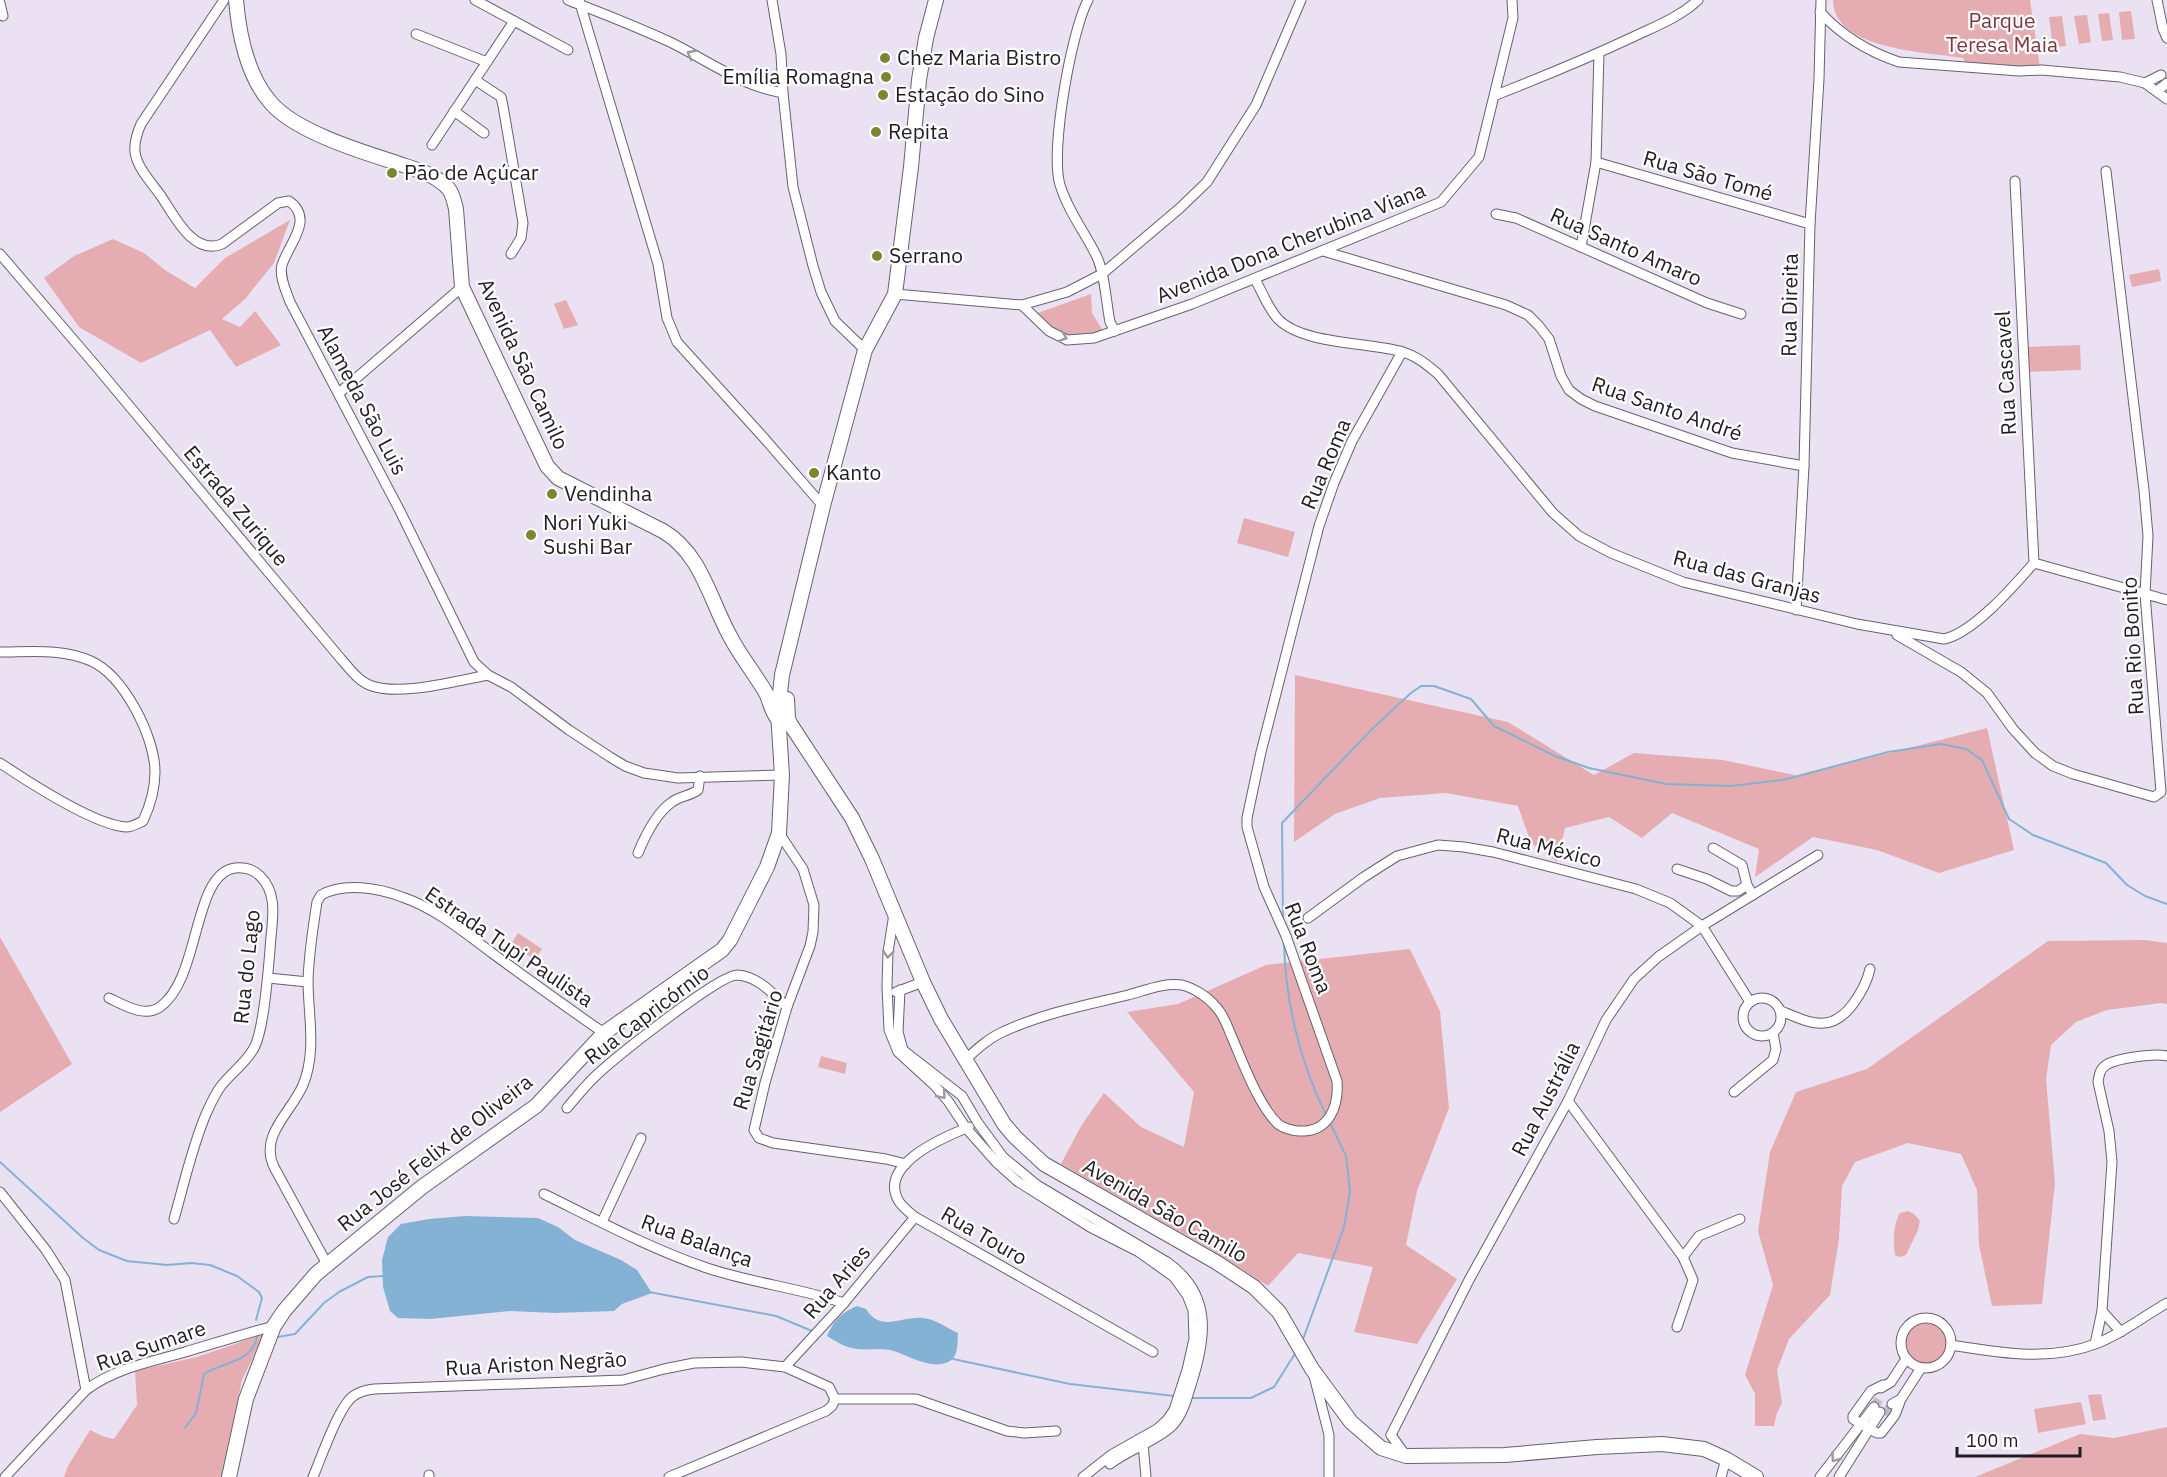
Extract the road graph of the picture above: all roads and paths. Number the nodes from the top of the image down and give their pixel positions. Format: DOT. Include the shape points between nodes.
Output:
graph roads {
  1 [pos="224,0"];
  2 [pos="236,0"];
  3 [pos="475,0"];
  4 [pos="568,0"];
  5 [pos="772,0"];
  6 [pos="936,0"];
  7 [pos="1088,0"];
  8 [pos="1301,0"];
  9 [pos="1512,0"];
  10 [pos="1698,0"];
  11 [pos="1821,0"];
  12 [pos="2157,0"];
  13 [pos="579,2"];
  14 [pos="0,3"];
  15 [pos="1820,12"];
  16 [pos="3,16"];
  17 [pos="514,21"];
  18 [pos="416,34"];
  19 [pos="2167,38"];
  20 [pos="568,50"];
  21 [pos="1599,53"];
  22 [pos="487,62"];
  23 [pos="2164,79"];
  24 [pos="475,80"];
  25 [pos="2145,82"];
  26 [pos="2157,91"];
  27 [pos="783,93"];
  28 [pos="1496,95"];
  29 [pos="2167,99"];
  30 [pos="454,111"];
  31 [pos="484,134"];
  32 [pos="432,145"];
  33 [pos="1596,162"];
  34 [pos="2106,171"];
  35 [pos="2015,181"];
  36 [pos="1496,214"];
  37 [pos="1810,224"];
  38 [pos="1581,247"];
  39 [pos="1323,251"];
  40 [pos="0,254"];
  41 [pos="511,254"];
  42 [pos="1102,274"];
  43 [pos="1255,279"];
  44 [pos="462,287"];
  45 [pos="895,294"];
  46 [pos="1022,305"];
  47 [pos="1741,314"];
  48 [pos="1115,331"];
  49 [pos="865,350"];
  50 [pos="1402,352"];
  51 [pos="339,393"];
  52 [pos="1804,466"];
  53 [pos="823,506"];
  54 [pos="2034,563"];
  55 [pos="2145,594"];
  56 [pos="2167,600"];
  57 [pos="1796,610"];
  58 [pos="1890,631"];
  59 [pos="0,652"];
  60 [pos="488,675"];
  61 [pos="783,711"];
  62 [pos="0,763"];
  63 [pos="782,774"];
  64 [pos="700,776"];
  65 [pos="779,833"];
  66 [pos="1713,848"];
  67 [pos="638,853"];
  68 [pos="1818,855"];
  69 [pos="1677,869"];
  70 [pos="1747,885"];
  71 [pos="1753,895"];
  72 [pos="894,914"];
  73 [pos="1308,918"];
  74 [pos="1702,926"];
  75 [pos="1870,969"];
  76 [pos="268,978"];
  77 [pos="308,982"];
  78 [pos="923,982"];
  79 [pos="900,990"];
  80 [pos="888,994"];
  81 [pos="109,998"];
  82 [pos="1750,1002"];
  83 [pos="788,1007"];
  84 [pos="1781,1011"];
  85 [pos="1773,1033"];
  86 [pos="604,1034"];
  87 [pos="2167,1056"];
  88 [pos="965,1060"];
  89 [pos="1734,1092"];
  90 [pos="1568,1101"];
  91 [pos="567,1108"];
  92 [pos="978,1123"];
  93 [pos="966,1128"];
  94 [pos="641,1138"];
  95 [pos="906,1164"];
  96 [pos="0,1192"];
  97 [pos="544,1194"];
  98 [pos="915,1217"];
  99 [pos="174,1219"];
  100 [pos="1740,1219"];
  101 [pos="602,1222"];
  102 [pos="1683,1257"];
  103 [pos="327,1264"];
  104 [pos="844,1303"];
  105 [pos="2167,1303"];
  106 [pos="2102,1311"];
  107 [pos="274,1326"];
  108 [pos="1677,1327"];
  109 [pos="2121,1332"];
  110 [pos="2095,1344"];
  111 [pos="1951,1346"];
  112 [pos="1153,1352"];
  113 [pos="1906,1359"];
  114 [pos="785,1367"];
  115 [pos="1312,1368"];
  116 [pos="1921,1368"];
  117 [pos="86,1390"];
  118 [pos="1885,1394"];
  119 [pos="1903,1395"];
  120 [pos="834,1398"];
  121 [pos="1866,1427"];
  122 [pos="1056,1431"];
  123 [pos="1391,1435"];
  124 [pos="1371,1441"];
  125 [pos="1143,1444"];
  126 [pos="1406,1456"];
  127 [pos="1735,1467"];
  128 [pos="5,1477"];
  129 [pos="229,1477"];
  130 [pos="313,1477"];
  131 [pos="669,1477"];
  132 [pos="1083,1477"];
  133 [pos="1093,1477"];
  134 [pos="1146,1477"];
  135 [pos="1329,1477"];
  136 [pos="1721,1477"];
  137 [pos="1756,1477"];
  138 [pos="1820,1477"];
  139 [pos="1839,1477"];
  1 -- 51 [label="street, Alameda São Luis" via="141,124 135,154 183,229 209,246 231,239 278,203 293,204 300,221 282,264 283,281 290,302"];
  2 -- 44 [label="main road, Avenida São Camilo" via="246,57 263,93 282,114 332,140 425,172 448,188 456,209"];
  3 -- 17 [label="street"];
  4 -- 13 [label="street"];
  5 -- 27 [label="street"];
  6 -- 45 [label="main road, Rua José Felix de Oliveira" via="919,80"];
  7 -- 42 [label="street" via="1071,53 1057,151 1059,182 1066,202 1096,255"];
  8 -- 42 [label="street" via="1256,105 1207,182"];
  9 -- 28 [label="street, Avenida Dona Cherubina Viana" via="1513,18"];
  10 -- 21 [label="street" via="1667,21"];
  11 -- 15 [label="street, Rua Direita"];
  12 -- 19 [label="street"];
  27 -- 13 [label="street, one-way" via="736,78 671,43"];
  13 -- 53 [label="street" via="658,264 667,318 677,342"];
  14 -- 16 [label="street"];
  15 -- 25 [label="street" via="1856,42 1899,62 2042,70"];
  15 -- 37 [label="street, Rua Direita"];
  17 -- 20 [label="street"];
  17 -- 22 [label="street"];
  18 -- 22 [label="street"];
  21 -- 28 [label="street"];
  21 -- 33 [label="street"];
  22 -- 24 [label="street"];
  23 -- 25 [label="street"];
  23 -- 26 [label="street"];
  24 -- 30 [label="street"];
  24 -- 41 [label="street" via="501,97 503,106 524,223 521,238"];
  25 -- 26 [label="street"];
  26 -- 29 [label="street"];
  27 -- 49 [label="street" via="793,187 821,292 835,321"];
  28 -- 39 [label="street, Avenida Dona Cherubina Viana" via="1479,157 1441,202"];
  30 -- 31 [label="street"];
  30 -- 32 [label="street"];
  33 -- 37 [label="street, Rua São Tomé"];
  33 -- 38 [label="street"];
  34 -- 55 [label="street, Rua Rio Bonito" via="2144,490 2148,536"];
  35 -- 54 [label="street, Rua Cascavel"];
  36 -- 38 [label="street, Rua Santo Amaro" via="1516,218"];
  37 -- 52 [label="street, Rua Direita"];
  38 -- 47 [label="street, Rua Santo Amaro"];
  39 -- 43 [label="street, Avenida Dona Cherubina Viana"];
  39 -- 52 [label="street, Rua Santo André" via="1528,315 1548,339 1569,390 1595,406 1732,453"];
  40 -- 60 [label="street, Estrada Zurique" via="361,680 378,687 416,688"];
  42 -- 46 [label="street" via="1067,292"];
  42 -- 48 [label="street"];
  43 -- 48 [label="street, Avenida Dona Cherubina Viana"];
  43 -- 50 [label="street, Rua das Granjas" via="1278,319 1294,330"];
  44 -- 51 [label="street"];
  44 -- 61 [label="main road, Avenida São Camilo" via="553,474 663,531 685,549 734,645 766,694"];
  45 -- 46 [label="street"];
  45 -- 49 [label="main road, Rua José Felix de Oliveira"];
  46 -- 48 [label="street, Avenida Dona Cherubina Viana, one-way" via="1049,331 1067,339 1094,338"];
  49 -- 53 [label="main road, Rua José Felix de Oliveira"];
  50 -- 57 [label="street, Rua das Granjas" via="1418,358 1438,374 1553,513 1579,536 1683,582"];
  50 -- 88 [label="street, Rua Roma" via="1352,441 1319,526 1247,818 1264,887 1286,936 1337,1081 1338,1096 1329,1120 1306,1131 1279,1125 1250,1077 1219,1010 1198,992 1182,986 1158,987 1031,1020 1003,1031"];
  51 -- 60 [label="street, Alameda São Luis" via="474,662"];
  52 -- 57 [label="street, Rua Direita"];
  53 -- 61 [label="main road, Rua José Felix de Oliveira" via="789,651"];
  54 -- 55 [label="street"];
  54 -- 58 [label="street, Rua das Granjas" via="1988,610 1954,637"];
  55 -- 56 [label="street"];
  55 -- 58 [label="street, Rua Rio Bonito" via="2161,786 2161,792 2154,797 2053,766 2020,737 1980,687"];
  57 -- 58 [label="street, Rua das Granjas"];
  59 -- 62 [label="street" via="67,655 91,661 111,674 130,698 154,757 154,788 143,821 125,827 81,812"];
  60 -- 64 [label="street, Alameda São Luis" via="625,766 655,776"];
  61 -- 63 [label="main road, Rua José Felix de Oliveira"];
  61 -- 72 [label="main road, Avenida São Camilo" via="852,818"];
  63 -- 64 [label="street, Alameda São Luis"];
  63 -- 65 [label="main road, Rua José Felix de Oliveira"];
  64 -- 67 [label="street" via="698,790 666,807"];
  65 -- 83 [label="street, Rua Sagitário" via="803,870 814,906 810,946"];
  65 -- 86 [label="main road, Rua José Felix de Oliveira" via="767,867 722,950"];
  66 -- 70 [label="street" via="1742,865"];
  68 -- 71 [label="street, Rua Austrália"];
  69 -- 70 [label="street" via="1731,891"];
  70 -- 71 [label="street"];
  71 -- 74 [label="street, Rua Austrália"];
  72 -- 78 [label="main road, Avenida São Camilo"];
  72 -- 80 [label="street, one-way" via="888,952"];
  73 -- 74 [label="street, Rua México" via="1397,856 1438,845 1492,852 1636,889 1670,903"];
  74 -- 82 [label="street, Rua México"];
  74 -- 90 [label="street, Rua Austrália" via="1634,979 1606,1020"];
  75 -- 84 [label="street" via="1860,995 1840,1019 1820,1024"];
  76 -- 77 [label="street"];
  76 -- 81 [label="street, Rua do Lago" via="273,905 268,884 256,873 233,868 220,874 206,894 188,963 170,996 148,1011"];
  76 -- 99 [label="street, Rua do Lago" via="254,1048 221,1086 205,1116"];
  77 -- 86 [label="street, Estrada Tupi Paulista" via="321,895 353,888 378,890 403,897 441,917"];
  77 -- 103 [label="street, Estrada Tupi Paulista" via="312,1045 308,1069 270,1142 269,1154"];
  78 -- 79 [label="street"];
  78 -- 88 [label="main road, Avenida São Camilo"];
  79 -- 80 [label="street"];
  79 -- 92 [label="street" via="898,1032 903,1050 963,1096"];
  80 -- 93 [label="street, one-way" via="890,1030 898,1052 948,1101"];
  82 -- 84 [label="street" via="1768,999"];
  82 -- 85 [label="street" via="1743,1013 1749,1031 1761,1036"];
  83 -- 91 [label="street, Rua Capricórnio" via="759,981 739,975 726,978 603,1070"];
  83 -- 95 [label="street, Rua Sagitário" via="755,1124 756,1134 773,1143"];
  84 -- 85 [label="street" via="1780,1023"];
  85 -- 89 [label="street" via="1773,1060"];
  86 -- 103 [label="main road, Rua José Felix de Oliveira" via="536,1106 422,1187"];
  87 -- 106 [label="street" via="2155,1054 2116,1061 2106,1065 2099,1075 2112,1162"];
  88 -- 115 [label="main road, Avenida São Camilo" via="1004,1124 1026,1149 1068,1179 1254,1287 1279,1312"];
  90 -- 102 [label="street"];
  90 -- 123 [label="street, Rua Austrália" via="1469,1280"];
  92 -- 93 [label="street"];
  92 -- 125 [label="street" via="1022,1174 1167,1262 1180,1271 1195,1291 1201,1308 1202,1340 1186,1400 1173,1425"];
  93 -- 95 [label="street" via="922,1150"];
  93 -- 132 [label="street" via="1017,1181 1090,1227 1139,1252 1174,1278 1193,1310 1194,1339 1174,1410 1157,1429 1111,1455"];
  94 -- 101 [label="street"];
  95 -- 98 [label="street, Rua Touro" via="899,1173 895,1191 902,1207"];
  96 -- 117 [label="street" via="65,1280"];
  97 -- 101 [label="street, Rua Balança"];
  98 -- 104 [label="street, Rua Aries"];
  98 -- 112 [label="street, Rua Touro"];
  100 -- 102 [label="street" via="1699,1236"];
  101 -- 104 [label="street, Rua Balança" via="706,1268"];
  102 -- 108 [label="street" via="1693,1280"];
  103 -- 107 [label="main road, Rua José Felix de Oliveira"];
  104 -- 114 [label="street, Rua Aries"];
  105 -- 109 [label="street"];
  106 -- 109 [label="street"];
  106 -- 110 [label="street"];
  107 -- 117 [label="street, Rua Sumare" via="130,1367"];
  107 -- 129 [label="main road, Rua José Felix de Oliveira" via="246,1399"];
  109 -- 110 [label="street"];
  110 -- 111 [label="street" via="2065,1353 2033,1356"];
  111 -- 113 [label="street" via="1943,1323 1920,1318 1912,1321 1901,1335"];
  111 -- 116 [label="street" via="1938,1365"];
  113 -- 116 [label="street"];
  113 -- 118 [label="street"];
  114 -- 120 [label="street, Rua Ariston Negrão" via="829,1387"];
  114 -- 130 [label="street, Rua Ariston Negrão" via="741,1362 694,1363 623,1380 362,1391 351,1397 343,1410"];
  115 -- 124 [label="main road, Avenida São Camilo" via="1351,1422"];
  115 -- 135 [label="street" via="1329,1436"];
  116 -- 119 [label="street"];
  117 -- 128 [label="street, Rua Sumare"];
  118 -- 119 [label="street"];
  118 -- 121 [label="street" via="1871,1391 1852,1418"];
  119 -- 121 [label="street" via="1881,1433"];
  120 -- 122 [label="street" via="916,1399 1007,1431"];
  120 -- 131 [label="street" via="826,1411"];
  121 -- 121 [label="street" via="1877,1409"];
  121 -- 138 [label="street, one-way" via="1849,1438"];
  121 -- 139 [label="street" via="1861,1445"];
  123 -- 124 [label="street"];
  123 -- 126 [label="street"];
  124 -- 126 [label="main road, Avenida São Camilo"];
  125 -- 133 [label="street"];
  125 -- 134 [label="street"];
  126 -- 127 [label="main road, Avenida São Camilo" via="1505,1455 1662,1444 1704,1449"];
  127 -- 136 [label="street"];
  127 -- 137 [label="main road, Avenida São Camilo"];
}
